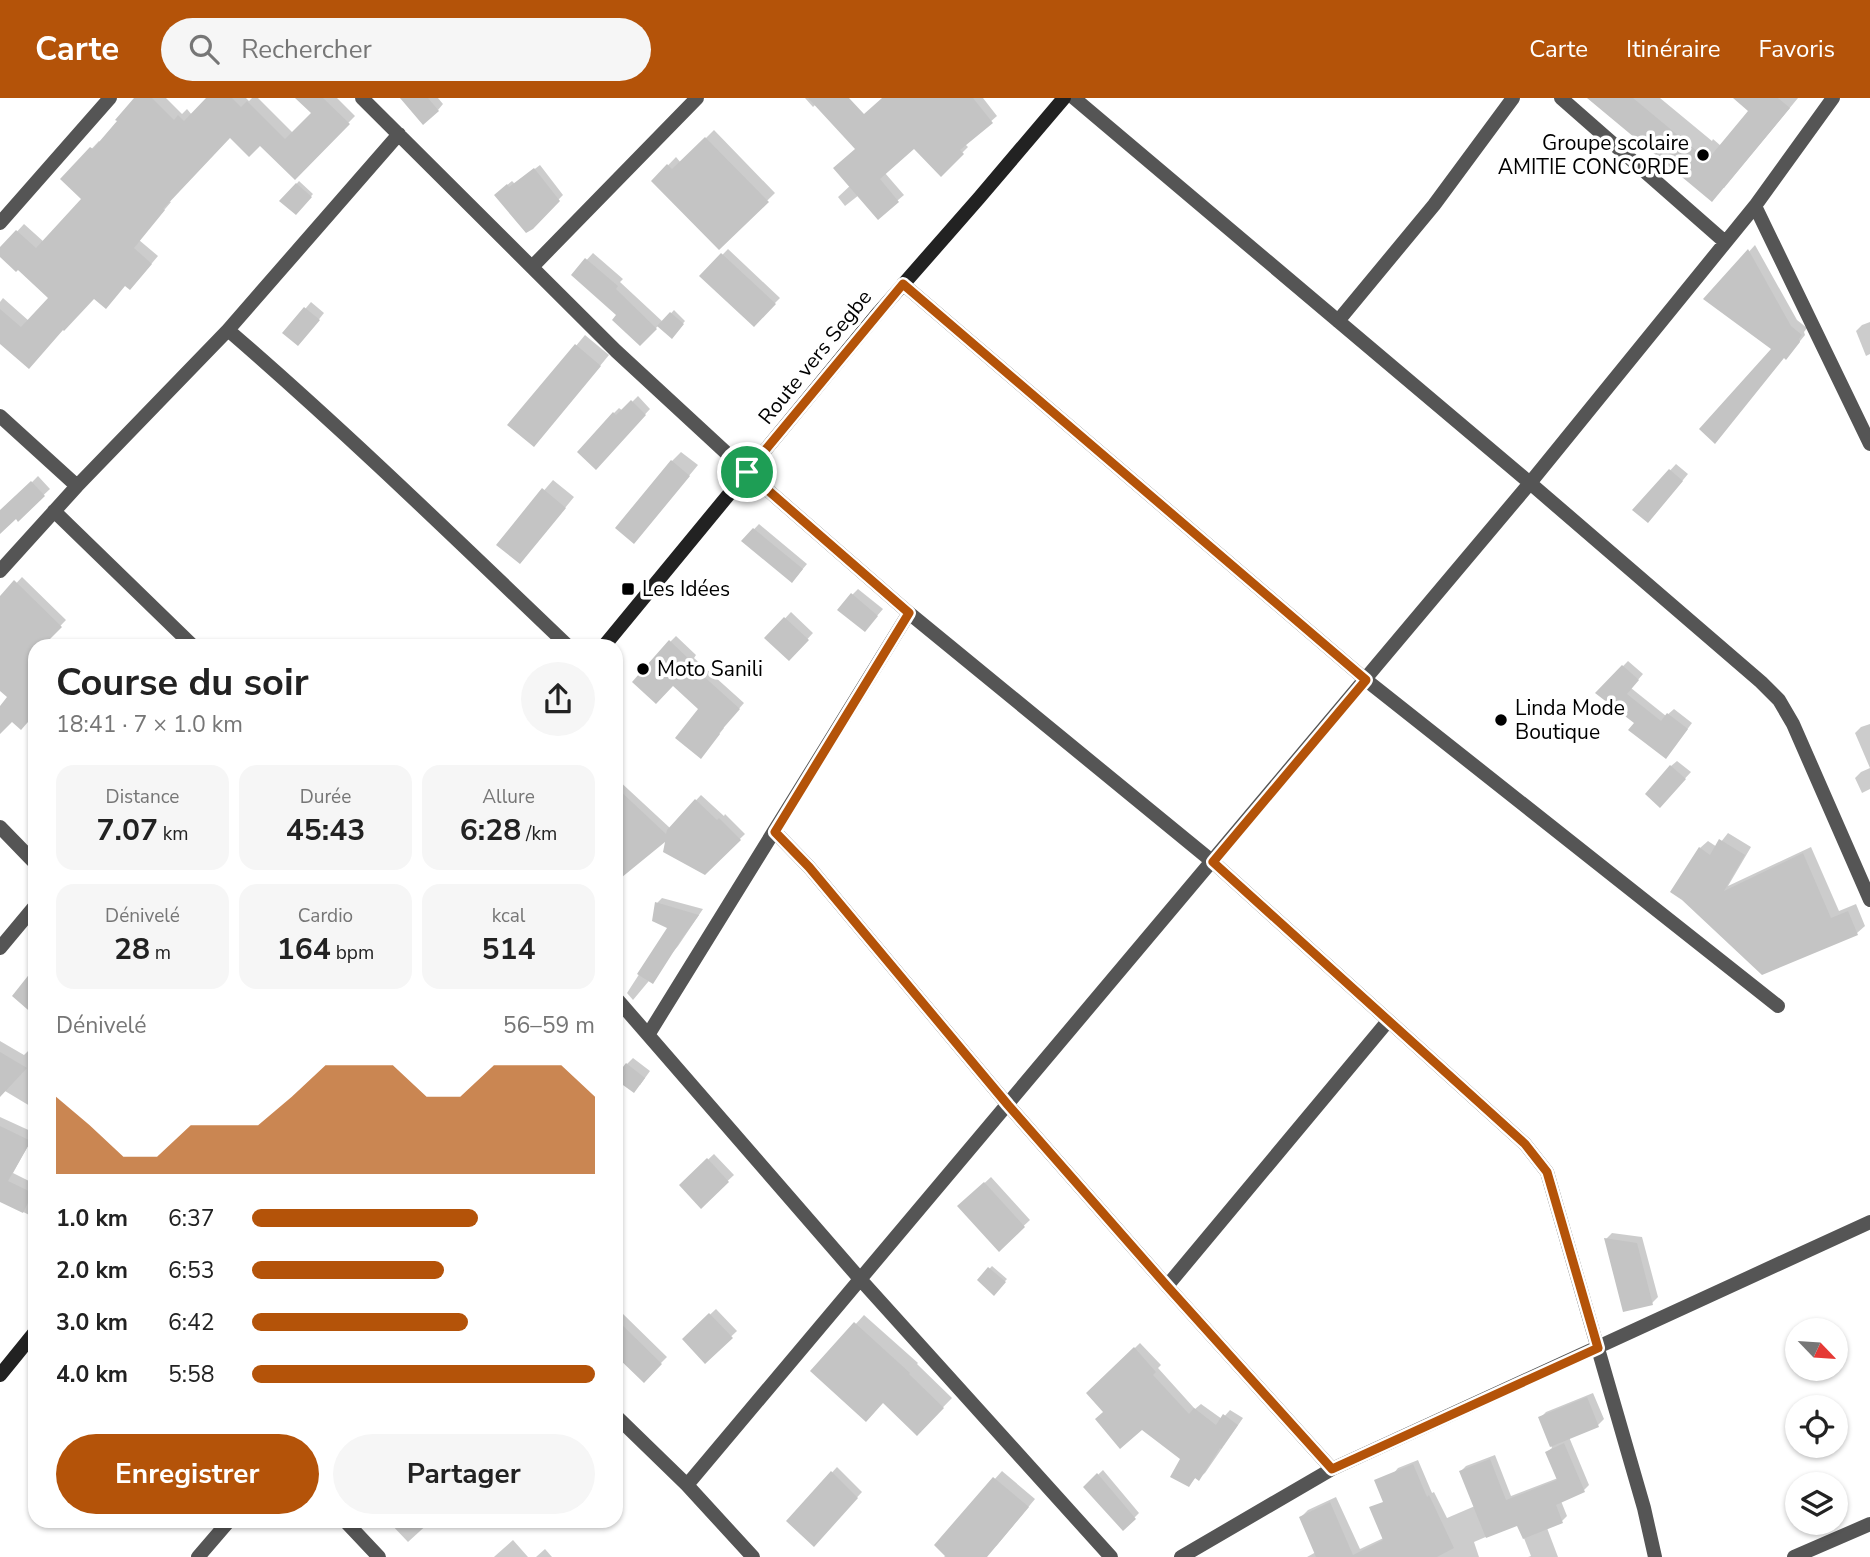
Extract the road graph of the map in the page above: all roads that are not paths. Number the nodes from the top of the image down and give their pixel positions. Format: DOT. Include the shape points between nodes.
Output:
graph roads {
  1 [pos="110,98"];
  2 [pos="362,98"];
  3 [pos="698,98"];
  4 [pos="1064,98"];
  5 [pos="1074,98"];
  6 [pos="1513,98"];
  7 [pos="1561,98"];
  8 [pos="1833,98"];
  9 [pos="399,134"];
  10 [pos="1755,206"];
  11 [pos="0,223"];
  12 [pos="1726,242"];
  13 [pos="532,267"];
  14 [pos="903,284"];
  15 [pos="1338,321"];
  16 [pos="228,330"];
  17 [pos="0,416"];
  18 [pos="1870,444"];
  19 [pos="747,472"];
  20 [pos="1530,483"];
  21 [pos="76,486"];
  22 [pos="54,511"];
  23 [pos="0,571"];
  24 [pos="909,613"];
  25 [pos="186,639"];
  26 [pos="561,639"];
  27 [pos="610,639"];
  28 [pos="1366,680"];
  29 [pos="0,827"];
  30 [pos="775,832"];
  31 [pos="28,856"];
  32 [pos="1213,862"];
  33 [pos="1870,900"];
  34 [pos="28,914"];
  35 [pos="0,948"];
  36 [pos="623,1006"];
  37 [pos="1778,1006"];
  38 [pos="1388,1021"];
  39 [pos="648,1035"];
  40 [pos="1008,1105"];
  41 [pos="1870,1222"];
  42 [pos="860,1279"];
  43 [pos="1167,1286"];
  44 [pos="28,1341"];
  45 [pos="1598,1348"];
  46 [pos="0,1375"];
  47 [pos="623,1423"];
  48 [pos="1332,1469"];
  49 [pos="687,1485"];
  50 [pos="1870,1524"];
  51 [pos="223,1528"];
  52 [pos="352,1528"];
  53 [pos="198,1557"];
  54 [pos="379,1557"];
  55 [pos="753,1557"];
  56 [pos="1111,1557"];
  57 [pos="1181,1557"];
  58 [pos="1655,1557"];
  59 [pos="1794,1557"];
  1 -- 11 [label="street"];
  2 -- 9 [label="street"];
  3 -- 13 [label="street"];
  4 -- 14 [label="main road, Route vers Segbe"];
  5 -- 15 [label="street"];
  6 -- 15 [label="street" via="1434,205"];
  7 -- 12 [label="street"];
  8 -- 10 [label="street"];
  9 -- 13 [label="street"];
  9 -- 16 [label="street"];
  10 -- 12 [label="street"];
  10 -- 18 [label="street"];
  12 -- 20 [label="street"];
  13 -- 19 [label="street"];
  14 -- 19 [label="main road, Route vers Segbe"];
  14 -- 28 [label="street"];
  15 -- 20 [label="street"];
  16 -- 21 [label="street"];
  16 -- 26 [label="street" via="329,418"];
  17 -- 21 [label="street"];
  19 -- 24 [label="street"];
  19 -- 27 [label="main road, Route vers Segbe"];
  20 -- 28 [label="street"];
  20 -- 33 [label="street" via="1779,701"];
  21 -- 22 [label="street"];
  22 -- 23 [label="street"];
  22 -- 25 [label="street"];
  24 -- 30 [label="street"];
  24 -- 32 [label="street"];
  28 -- 32 [label="street"];
  28 -- 37 [label="street"];
  29 -- 31 [label="street"];
  30 -- 39 [label="street"];
  30 -- 40 [label="street"];
  32 -- 38 [label="street"];
  32 -- 40 [label="street"];
  34 -- 35 [label="street"];
  36 -- 39 [label="street"];
  38 -- 43 [label="street"];
  38 -- 45 [label="street" via="1525,1144 1547,1172"];
  39 -- 42 [label="street"];
  40 -- 42 [label="street"];
  40 -- 43 [label="street"];
  41 -- 45 [label="street"];
  42 -- 49 [label="street"];
  42 -- 56 [label="street"];
  43 -- 48 [label="street"];
  44 -- 46 [label="main road"];
  45 -- 48 [label="street"];
  45 -- 58 [label="street"];
  47 -- 49 [label="street"];
  48 -- 57 [label="street"];
  49 -- 55 [label="street"];
  50 -- 59 [label="street"];
  51 -- 53 [label="street"];
  52 -- 54 [label="street"];
}
